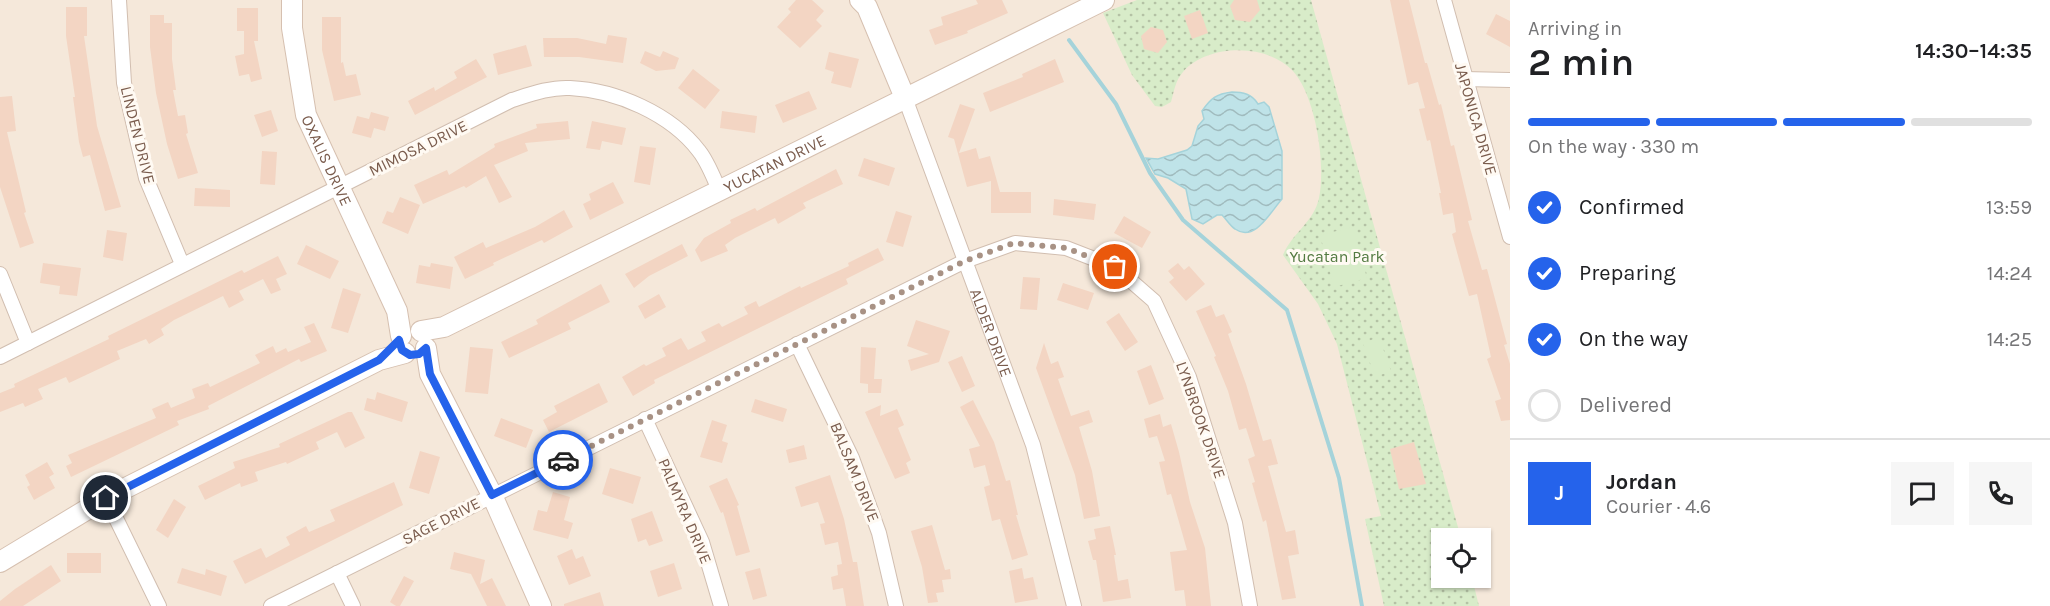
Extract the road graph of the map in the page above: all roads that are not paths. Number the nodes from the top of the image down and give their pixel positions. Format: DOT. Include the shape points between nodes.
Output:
graph roads {
  1 [pos="119,0"];
  2 [pos="292,0"];
  3 [pos="861,0"];
  4 [pos="1104,0"];
  5 [pos="1444,0"];
  6 [pos="1464,79"];
  7 [pos="1510,80"];
  8 [pos="905,98"];
  9 [pos="339,187"];
  10 [pos="720,192"];
  11 [pos="1510,237"];
  12 [pos="965,261"];
  13 [pos="182,264"];
  14 [pos="0,274"];
  15 [pos="413,342"];
  16 [pos="28,343"];
  17 [pos="797,344"];
  18 [pos="0,357"];
  19 [pos="645,419"];
  20 [pos="492,495"];
  21 [pos="106,498"];
  22 [pos="0,562"];
  23 [pos="337,573"];
  24 [pos="159,606"];
  25 [pos="271,606"];
  26 [pos="353,606"];
  27 [pos="541,606"];
  28 [pos="721,606"];
  29 [pos="896,606"];
  30 [pos="1074,606"];
  31 [pos="1250,606"];
  1 -- 13 [label="street, LINDEN DRIVE" via="124,83 146,178"];
  2 -- 9 [label="street, OXALIS DRIVE" via="292,28 306,115"];
  3 -- 8 [label="street, ALDER DRIVE"];
  4 -- 8 [label="street, YUCATAN DRIVE"];
  5 -- 6 [label="street, JAPONICA DRIVE"];
  6 -- 7 [label="street"];
  6 -- 11 [label="street, JAPONICA DRIVE"];
  8 -- 10 [label="street, YUCATAN DRIVE"];
  8 -- 12 [label="street, ALDER DRIVE"];
  9 -- 10 [label="street, MIMOSA DRIVE" via="512,100 570,88 619,96 663,118 699,151"];
  9 -- 13 [label="street, MIMOSA DRIVE"];
  9 -- 15 [label="street, OXALIS DRIVE"];
  10 -- 15 [label="street, YUCATAN DRIVE"];
  12 -- 17 [label="street, SAGE DRIVE"];
  12 -- 30 [label="street, ALDER DRIVE" via="1033,445"];
  12 -- 31 [label="street, LYNBROOK DRIVE" via="1014,243 1066,248 1115,267 1154,301 1193,388 1235,523"];
  13 -- 16 [label="street, MIMOSA DRIVE"];
  14 -- 16 [label="street"];
  15 -- 20 [label="street"];
  15 -- 21 [label="street, YUCATAN DRIVE"];
  16 -- 18 [label="street, MIMOSA DRIVE"];
  17 -- 19 [label="street, SAGE DRIVE"];
  17 -- 29 [label="street, BALSAM DRIVE" via="852,458 879,533"];
  19 -- 20 [label="street, SAGE DRIVE"];
  19 -- 28 [label="street, PALMYRA DRIVE" via="702,542"];
  20 -- 23 [label="street, SAGE DRIVE"];
  20 -- 27 [label="street"];
  21 -- 22 [label="street, YUCATAN DRIVE"];
  21 -- 24 [label="street"];
  23 -- 25 [label="street, SAGE DRIVE"];
  23 -- 26 [label="street"];
}
